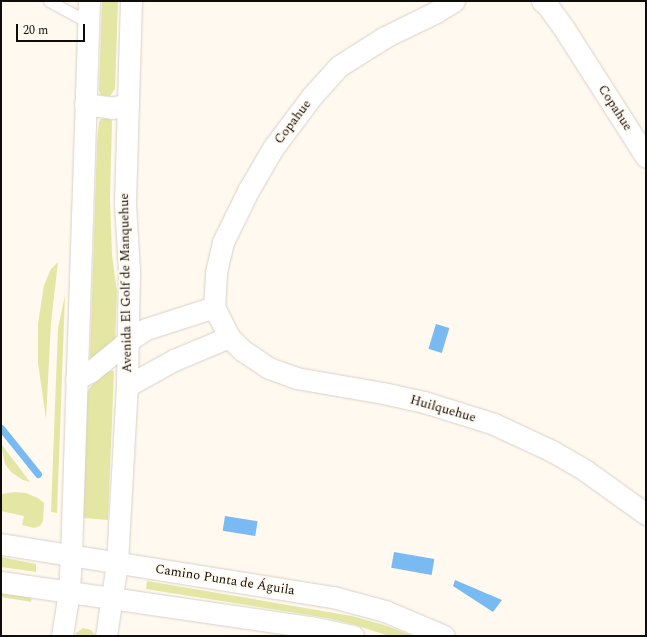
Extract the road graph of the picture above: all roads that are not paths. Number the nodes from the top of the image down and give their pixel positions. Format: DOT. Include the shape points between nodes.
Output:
graph roads {
  1 [pos="49,1"];
  2 [pos="89,1"];
  3 [pos="131,1"];
  4 [pos="454,1"];
  5 [pos="542,1"];
  6 [pos="88,22"];
  7 [pos="86,104"];
  8 [pos="127,104"];
  9 [pos="646,157"];
  10 [pos="214,307"];
  11 [pos="229,337"];
  12 [pos="129,340"];
  13 [pos="76,379"];
  14 [pos="127,386"];
  15 [pos="646,514"];
  16 [pos="1,544"];
  17 [pos="71,556"];
  18 [pos="117,564"];
  19 [pos="1,582"];
  20 [pos="69,592"];
  21 [pos="112,598"];
  22 [pos="62,636"];
  23 [pos="106,636"];
  24 [pos="353,636"];
  25 [pos="444,636"];
  1 -- 6 [label="lane"];
  2 -- 6 [label="street"];
  3 -- 8 [label="street, Avenida El Golf de Manquehue"];
  4 -- 10 [label="street, Copahue" via="385,37 340,66 312,96 273,148 223,242 216,273"];
  5 -- 9 [label="street, Copahue" via="564,27"];
  6 -- 7 [label="street"];
  7 -- 8 [label="street" via="112,108"];
  7 -- 13 [label="street"];
  8 -- 12 [label="street, Avenida El Golf de Manquehue" via="125,203 129,271"];
  10 -- 11 [label="street, Huilquehue"];
  10 -- 12 [label="street" via="146,329"];
  11 -- 14 [label="street" via="174,360"];
  11 -- 15 [label="street, Huilquehue" via="256,361 283,374 424,402 494,424 586,471"];
  12 -- 13 [label="street" via="90,372"];
  12 -- 14 [label="street, Avenida El Golf de Manquehue"];
  13 -- 17 [label="street"];
  14 -- 18 [label="street, Avenida El Golf de Manquehue"];
  16 -- 17 [label="street, Camino Punta de Águila"];
  17 -- 18 [label="street, Camino Punta de Águila"];
  17 -- 20 [label="street"];
  18 -- 21 [label="street, Avenida El Golf de Manquehue"];
  18 -- 25 [label="street, Camino Punta de Águila" via="333,597 385,611"];
  19 -- 20 [label="street"];
  20 -- 21 [label="street"];
  20 -- 22 [label="street"];
  21 -- 23 [label="street, Avenida El Golf de Manquehue"];
  21 -- 24 [label="street" via="311,627"];
}
